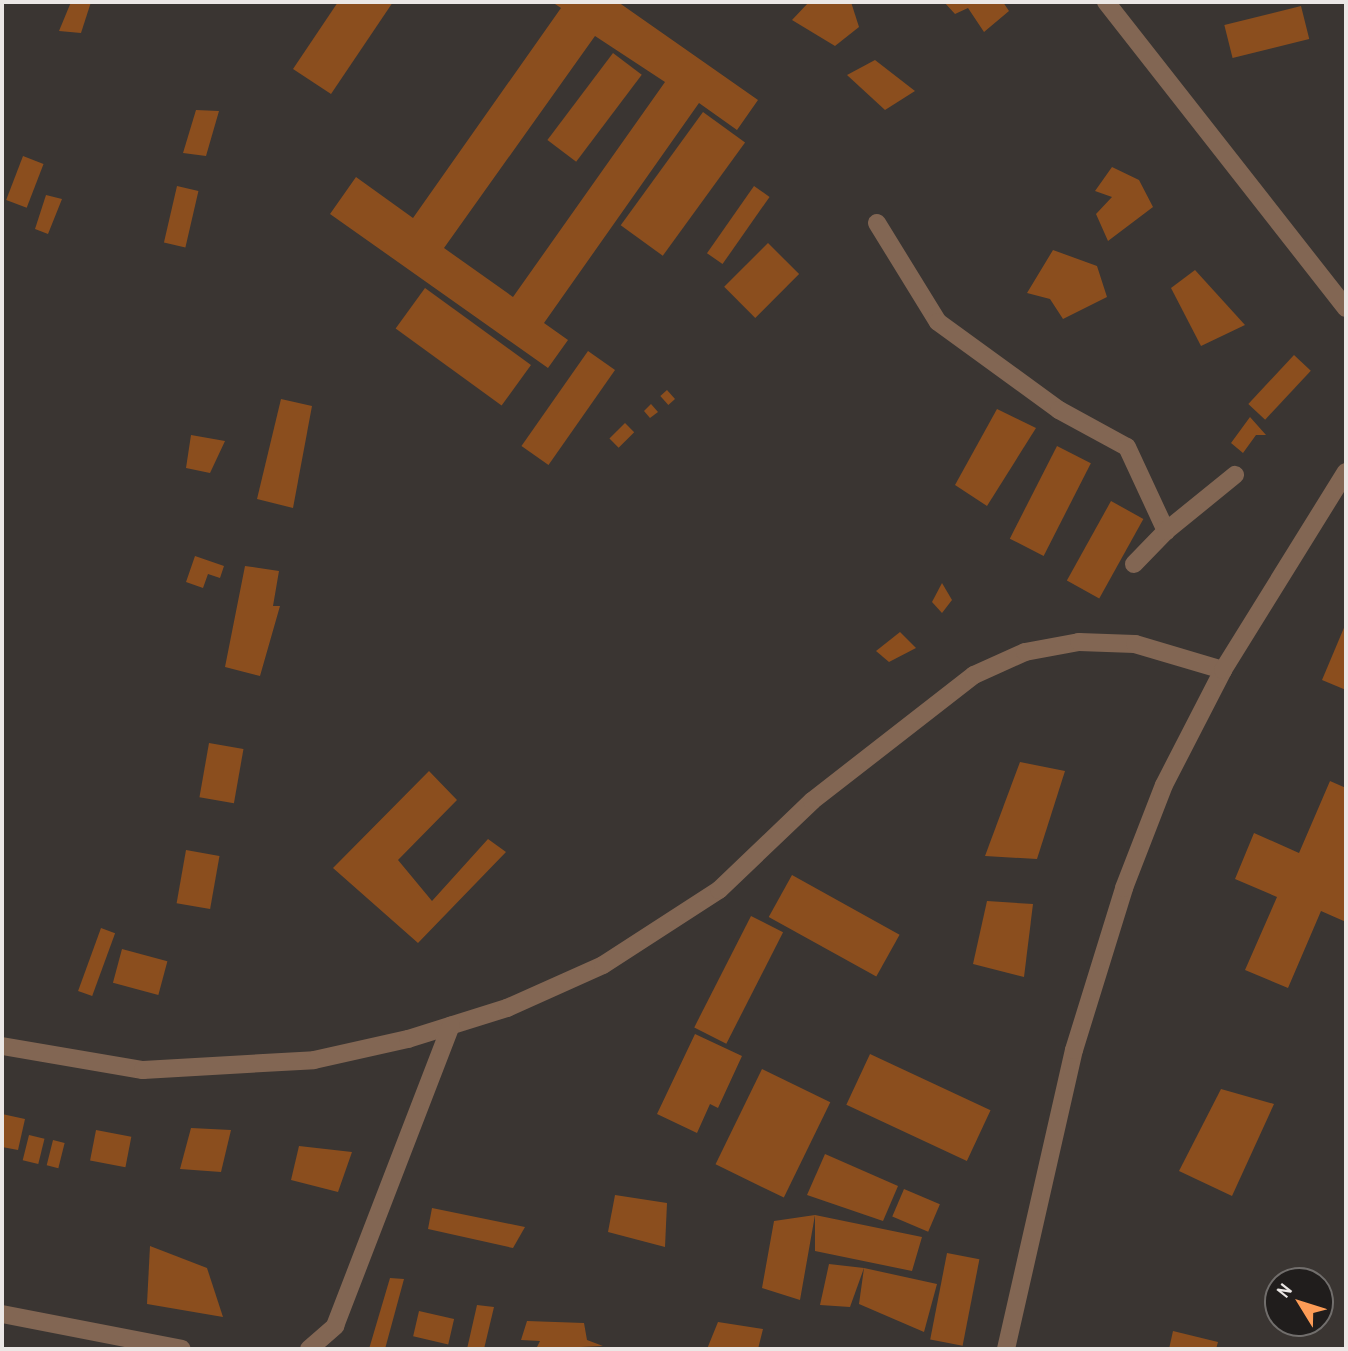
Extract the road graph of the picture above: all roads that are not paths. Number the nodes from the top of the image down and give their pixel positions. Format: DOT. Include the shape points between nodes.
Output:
graph roads {
  1 [pos="1106,2"];
  2 [pos="877,223"];
  3 [pos="1346,308"];
  4 [pos="1346,472"];
  5 [pos="1235,475"];
  6 [pos="1166,531"];
  7 [pos="1134,564"];
  8 [pos="1223,670"];
  9 [pos="451,1026"];
  10 [pos="2,1046"];
  11 [pos="2,1314"];
  12 [pos="182,1349"];
  13 [pos="309,1349"];
  14 [pos="1006,1349"];
  1 -- 3 [label="street"];
  2 -- 6 [label="street" via="938,322 1059,410 1127,447"];
  4 -- 8 [label="street"];
  5 -- 6 [label="street"];
  6 -- 7 [label="street"];
  8 -- 9 [label="street" via="1135,644 1079,642 1025,652 994,666 811,801 719,890 603,965"];
  8 -- 14 [label="street" via="1164,785 1124,888 1074,1050"];
  9 -- 10 [label="street" via="314,1060 217,1068 143,1070"];
  9 -- 13 [label="street" via="335,1326"];
  11 -- 12 [label="street"];
}
